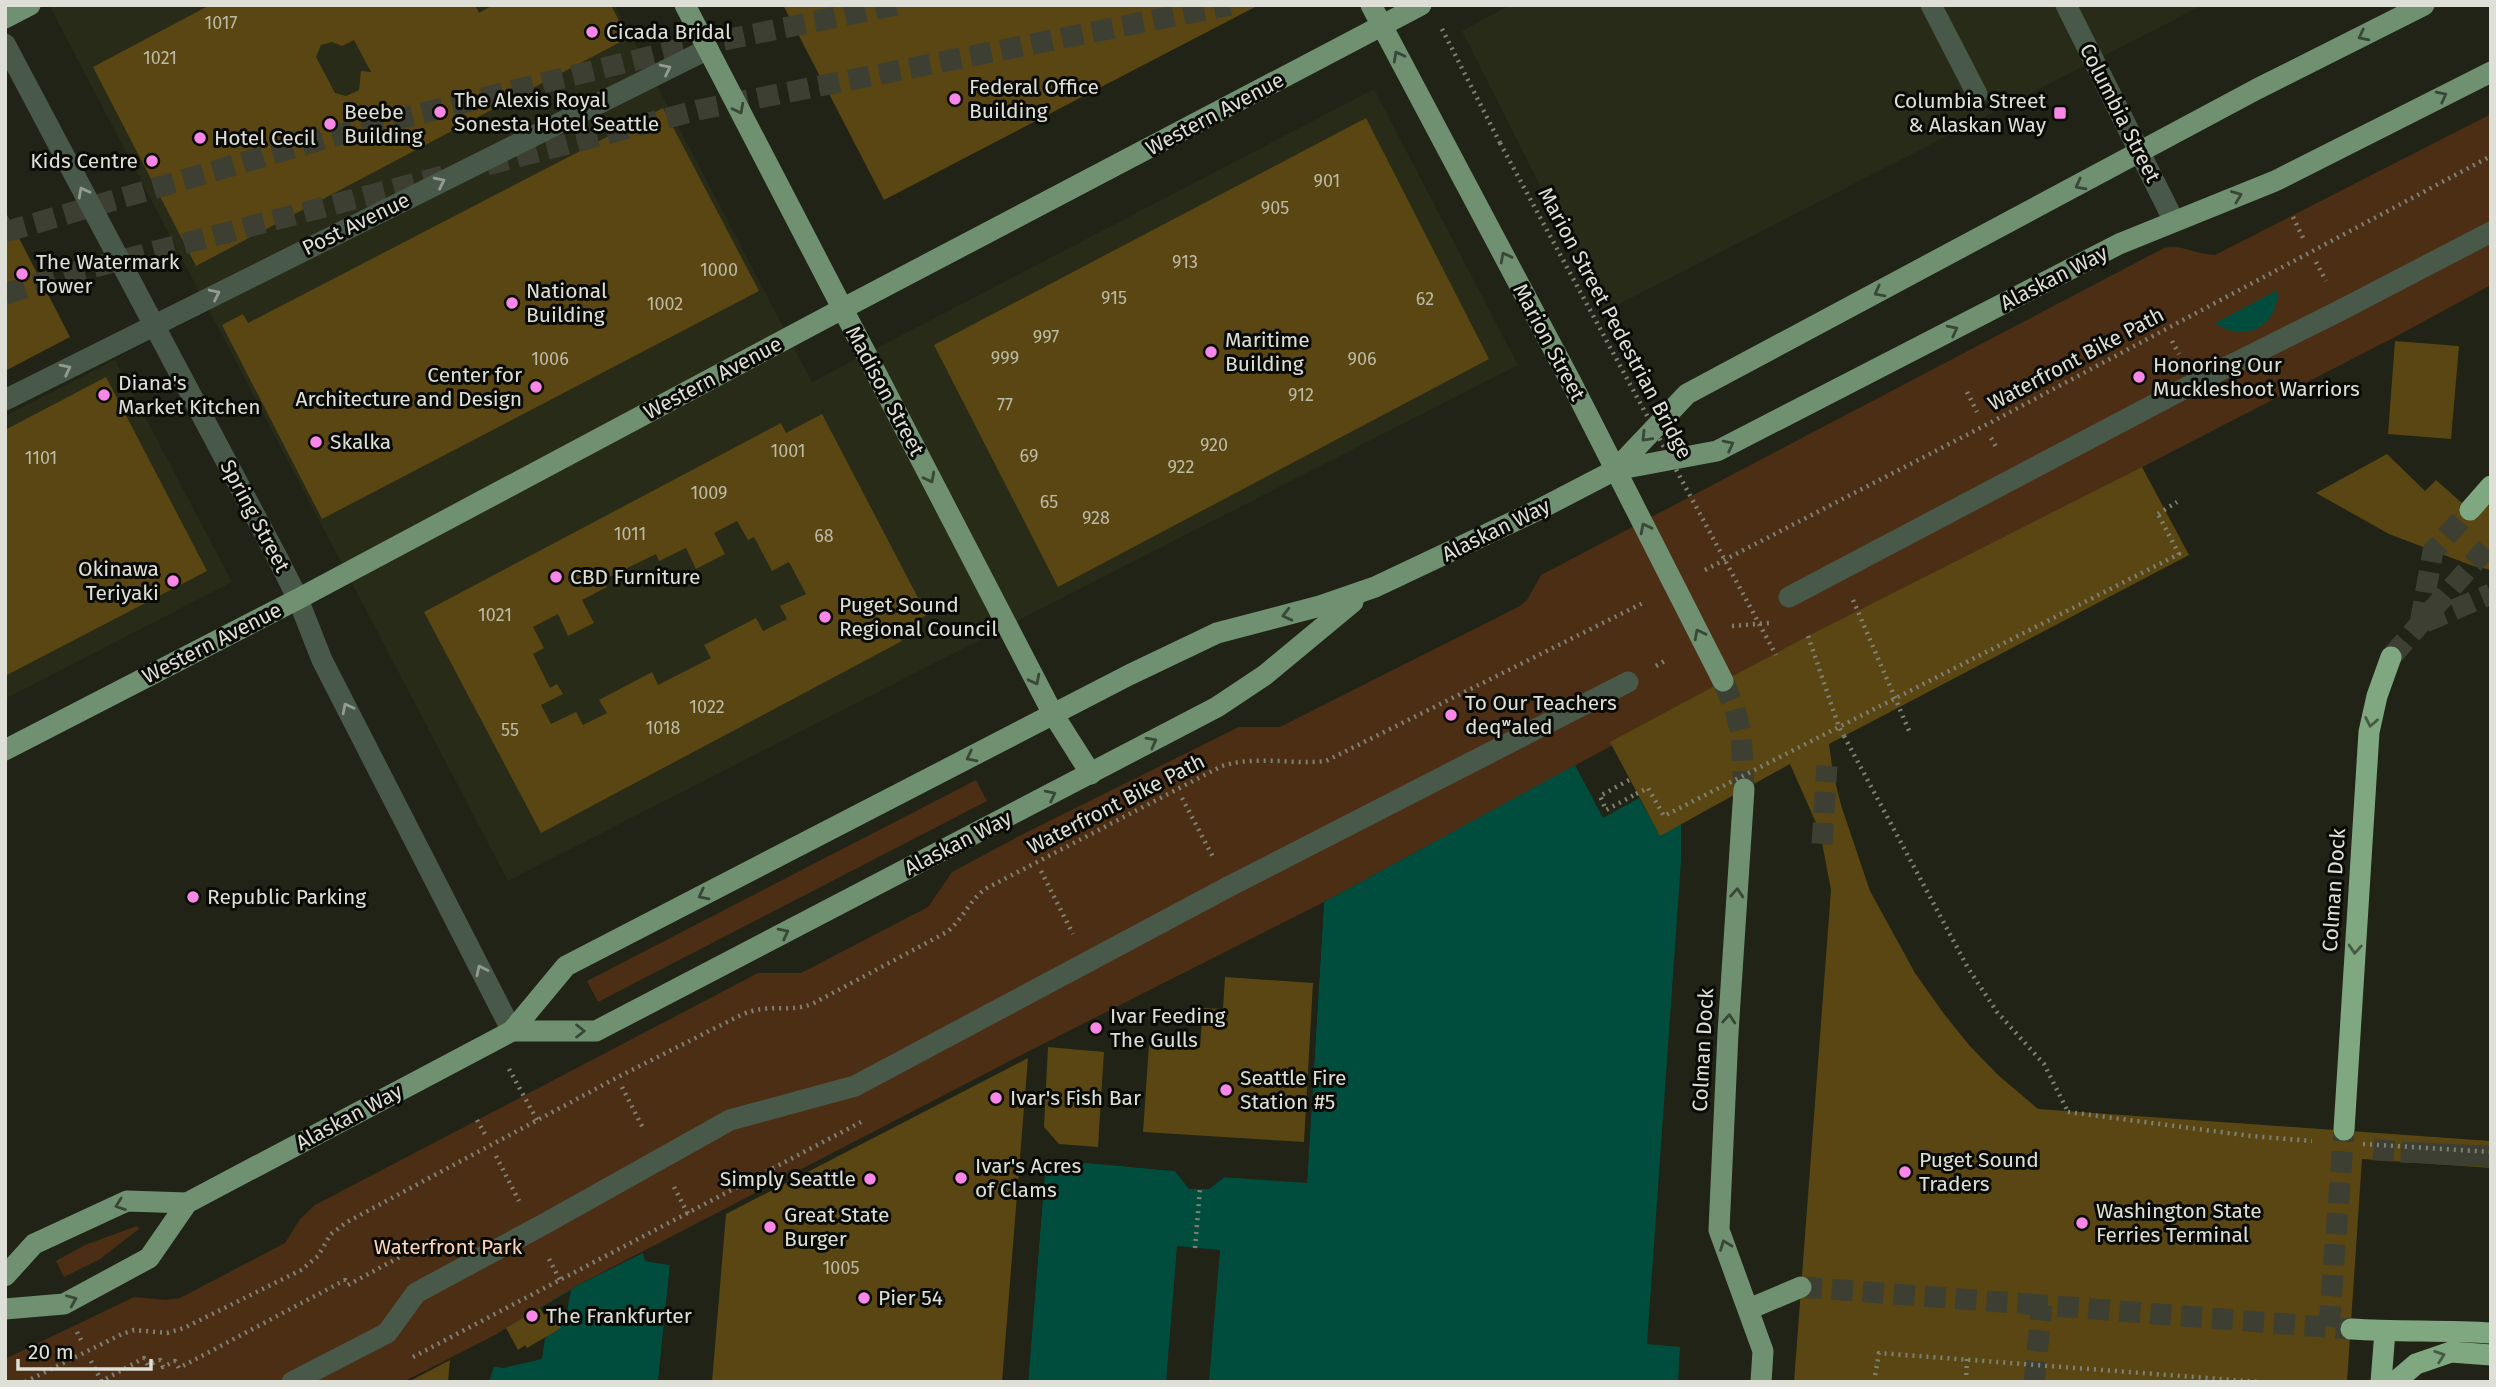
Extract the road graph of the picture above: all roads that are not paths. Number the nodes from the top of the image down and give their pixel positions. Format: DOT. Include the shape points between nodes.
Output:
graph roads {
  1 [pos="30,5"];
  2 [pos="685,5"];
  3 [pos="1371,5"];
  4 [pos="1421,5"];
  5 [pos="1931,5"];
  6 [pos="2066,5"];
  7 [pos="2424,5"];
  8 [pos="5,18"];
  9 [pos="1382,27"];
  10 [pos="5,44"];
  11 [pos="708,49"];
  12 [pos="2491,72"];
  13 [pos="1976,94"];
  14 [pos="2139,152"];
  15 [pos="2174,221"];
  16 [pos="2491,232"];
  17 [pos="842,309"];
  18 [pos="154,325"];
  19 [pos="5,400"];
  20 [pos="1615,470"];
  21 [pos="2491,486"];
  22 [pos="2470,510"];
  23 [pos="1375,587"];
  24 [pos="1789,597"];
  25 [pos="299,599"];
  26 [pos="2391,657"];
  27 [pos="1723,681"];
  28 [pos="1628,682"];
  29 [pos="1053,714"];
  30 [pos="5,750"];
  31 [pos="1091,774"];
  32 [pos="1744,789"];
  33 [pos="512,1031"];
  34 [pos="2344,1130"];
  35 [pos="187,1203"];
  36 [pos="5,1276"];
  37 [pos="1801,1287"];
  38 [pos="5,1309"];
  39 [pos="1749,1309"];
  40 [pos="2351,1329"];
  41 [pos="2385,1331"];
  42 [pos="2491,1333"];
  43 [pos="2491,1355"];
  44 [pos="292,1382"];
  45 [pos="1761,1382"];
  46 [pos="2381,1382"];
  47 [pos="2395,1382"];
  1 -- 8 [label="main road"];
  2 -- 11 [label="main road, Madison Street"];
  3 -- 9 [label="main road, Marion Street"];
  4 -- 9 [label="main road, Western Avenue"];
  5 -- 13 [label="street"];
  6 -- 14 [label="street, Columbia Street"];
  7 -- 14 [label="main road, Alaskan Way, one-way"];
  9 -- 17 [label="main road, Western Avenue"];
  20 -- 9 [label="main road, Marion Street, one-way"];
  18 -- 10 [label="street, Spring Street, one-way"];
  11 -- 17 [label="main road, Madison Street, one-way"];
  18 -- 11 [label="street, Post Avenue, one-way"];
  15 -- 12 [label="main road, Alaskan Way, one-way" via="2275,181"];
  14 -- 15 [label="street, Columbia Street"];
  14 -- 20 [label="main road, Alaskan Way, one-way" via="1687,394"];
  20 -- 15 [label="main road, Alaskan Way, one-way" via="1717,451 2119,244"];
  16 -- 24 [label="street"];
  17 -- 25 [label="main road, Western Avenue"];
  17 -- 29 [label="main road, Madison Street, one-way"];
  19 -- 18 [label="street, Post Avenue, one-way"];
  18 -- 25 [label="street, Spring Street"];
  20 -- 23 [label="main road, Alaskan Way"];
  27 -- 20 [label="main road, Marion Street, one-way"];
  21 -- 22 [label="highway"];
  23 -- 29 [label="main road, Alaskan Way, one-way" via="1217,634"];
  31 -- 23 [label="main road, Alaskan Way, one-way" via="1242,691"];
  25 -- 30 [label="main road, Western Avenue"];
  33 -- 25 [label="street, Spring Street, one-way" via="322,660"];
  26 -- 34 [label="highway, Colman Dock, one-way" via="2369,732"];
  28 -- 44 [label="street" via="1228,887 855,1086 730,1120 416,1293 387,1333"];
  29 -- 31 [label="main road, Madison Street"];
  29 -- 33 [label="main road, Alaskan Way, one-way" via="566,966"];
  33 -- 31 [label="main road, Alaskan Way, one-way" via="596,1031"];
  39 -- 32 [label="main road, Colman Dock, one-way" via="1719,1230"];
  33 -- 35 [label="main road, Alaskan Way"];
  35 -- 36 [label="main road, Alaskan Way, one-way" via="127,1201 34,1244"];
  38 -- 35 [label="main road, Alaskan Way, one-way" via="64,1304 125,1272 149,1258"];
  37 -- 39 [label="main road"];
  39 -- 45 [label="main road, Colman Dock" via="1763,1351"];
  40 -- 41 [label="highway"];
  41 -- 42 [label="highway"];
  41 -- 46 [label="highway"];
  47 -- 43 [label="highway, one-way" via="2416,1364 2451,1352"];
}
